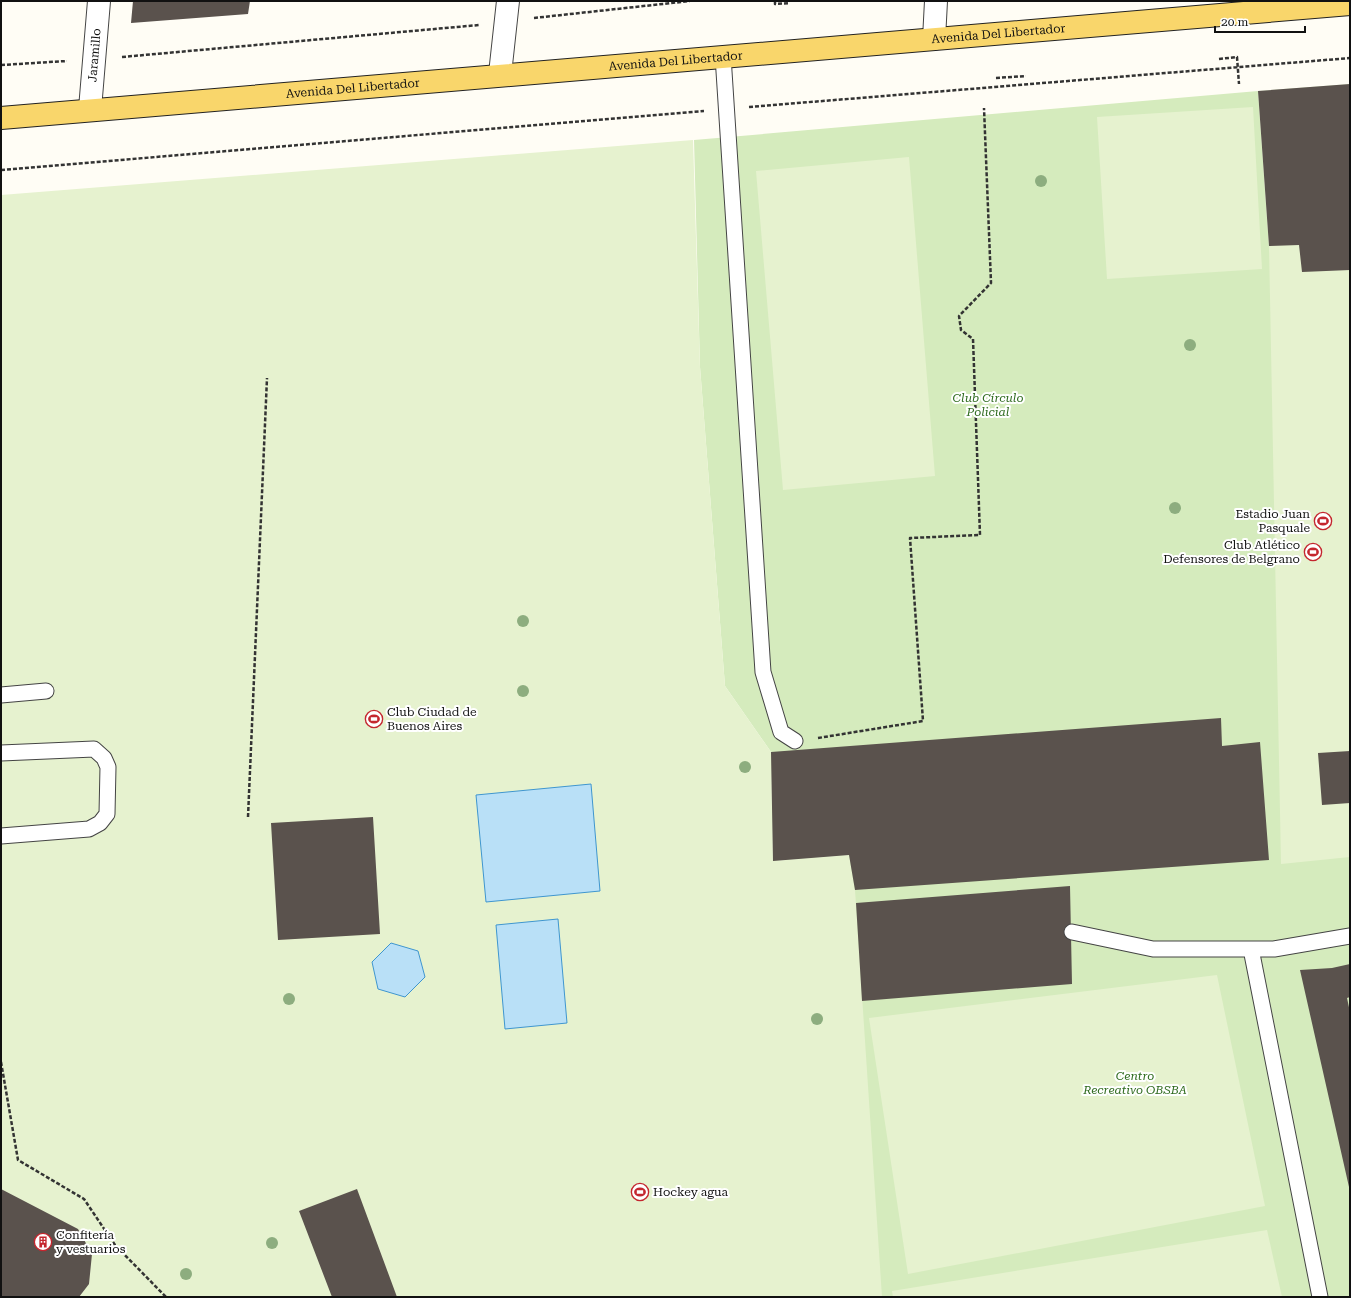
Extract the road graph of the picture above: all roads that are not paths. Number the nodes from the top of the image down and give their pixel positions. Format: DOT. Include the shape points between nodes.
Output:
graph roads {
  1 [pos="99,1"];
  2 [pos="936,1"];
  3 [pos="1313,4"];
  4 [pos="1350,4"];
  5 [pos="507,12"];
  6 [pos="934,38"];
  7 [pos="723,56"];
  8 [pos="500,74"];
  9 [pos="90,109"];
  10 [pos="1,118"];
  11 [pos="46,691"];
  12 [pos="1,695"];
  13 [pos="795,741"];
  14 [pos="1,753"];
  15 [pos="1,836"];
  16 [pos="1072,932"];
  17 [pos="1350,936"];
  18 [pos="1251,949"];
  19 [pos="1320,1297"];
  1 -- 9 [label="street, Jaramillo"];
  2 -- 6 [label="street"];
  3 -- 4 [label="main road, Avenida Del Libertador"];
  3 -- 6 [label="main road, Avenida Del Libertador"];
  5 -- 8 [label="street"];
  6 -- 7 [label="main road, Avenida Del Libertador"];
  7 -- 8 [label="main road, Avenida Del Libertador"];
  7 -- 13 [label="lane" via="763,672 781,732"];
  8 -- 9 [label="main road, Avenida Del Libertador"];
  9 -- 10 [label="main road, Avenida Del Libertador"];
  11 -- 12 [label="lane"];
  14 -- 15 [label="lane" via="94,749 104,758 108,767 107,814 100,823 89,829"];
  16 -- 18 [label="lane" via="1153,949"];
  17 -- 18 [label="lane" via="1274,949"];
  18 -- 19 [label="lane"];
}
